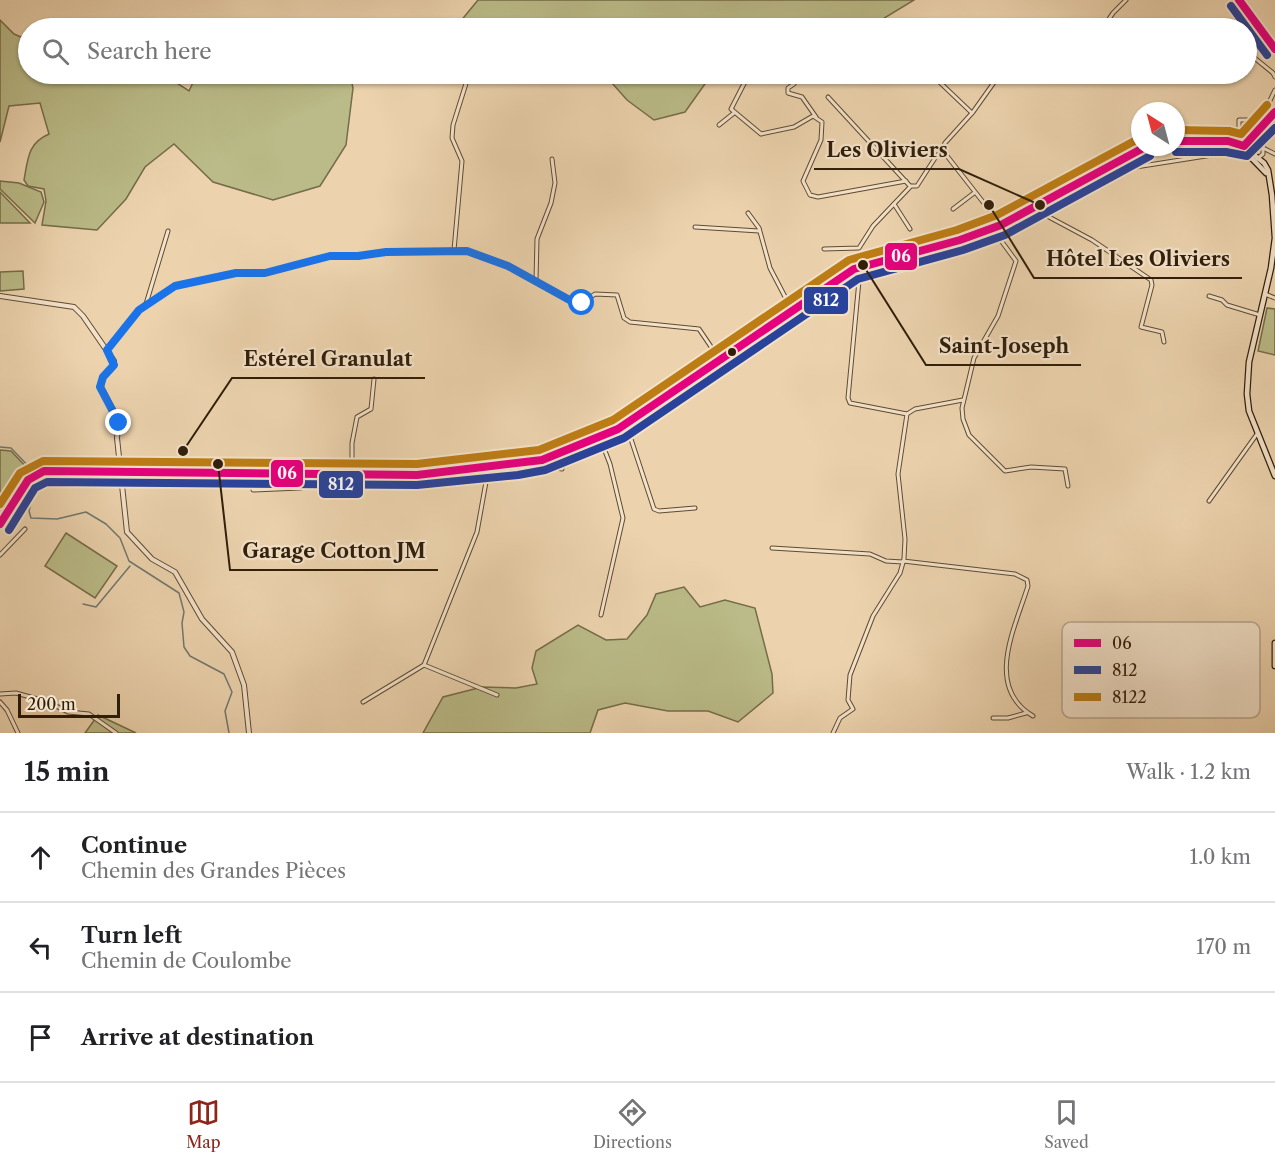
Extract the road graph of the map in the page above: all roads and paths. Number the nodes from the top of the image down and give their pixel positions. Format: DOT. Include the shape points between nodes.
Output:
graph roads {
  1 [pos="1126,0"];
  2 [pos="1239,0"];
  3 [pos="1110,18"];
  4 [pos="1252,18"];
  5 [pos="1257,24"];
  6 [pos="1275,49"];
  7 [pos="1257,60"];
  8 [pos="1275,77"];
  9 [pos="467,84"];
  10 [pos="743,84"];
  11 [pos="794,84"];
  12 [pos="942,84"];
  13 [pos="993,84"];
  14 [pos="1275,90"];
  15 [pos="828,97"];
  16 [pos="1275,112"];
  17 [pos="734,113"];
  18 [pos="972,113"];
  19 [pos="816,117"];
  20 [pos="719,125"];
  21 [pos="1265,126"];
  22 [pos="1275,129"];
  23 [pos="1248,131"];
  24 [pos="1237,132"];
  25 [pos="1185,141"];
  26 [pos="1224,141"];
  27 [pos="1197,142"];
  28 [pos="1250,142"];
  29 [pos="1238,144"];
  30 [pos="1263,148"];
  31 [pos="941,153"];
  32 [pos="1225,153"];
  33 [pos="1131,154"];
  34 [pos="1275,154"];
  35 [pos="1197,156"];
  36 [pos="1250,156"];
  37 [pos="1259,158"];
  38 [pos="552,159"];
  39 [pos="1116,162"];
  40 [pos="1119,171"];
  41 [pos="1269,176"];
  42 [pos="906,181"];
  43 [pos="911,186"];
  44 [pos="974,193"];
  45 [pos="894,204"];
  46 [pos="953,209"];
  47 [pos="1036,211"];
  48 [pos="748,213"];
  49 [pos="695,227"];
  50 [pos="910,228"];
  51 [pos="996,229"];
  52 [pos="168,231"];
  53 [pos="760,231"];
  54 [pos="971,237"];
  55 [pos="825,249"];
  56 [pos="454,250"];
  57 [pos="882,261"];
  58 [pos="870,263"];
  59 [pos="861,271"];
  60 [pos="536,281"];
  61 [pos="1264,294"];
  62 [pos="0,296"];
  63 [pos="1209,296"];
  64 [pos="1275,298"];
  65 [pos="145,306"];
  66 [pos="794,313"];
  67 [pos="1260,315"];
  68 [pos="1164,342"];
  69 [pos="107,350"];
  70 [pos="720,360"];
  71 [pos="374,379"];
  72 [pos="964,400"];
  73 [pos="907,414"];
  74 [pos="626,424"];
  75 [pos="1257,434"];
  76 [pos="600,438"];
  77 [pos="119,465"];
  78 [pos="485,469"];
  79 [pos="562,469"];
  80 [pos="119,471"];
  81 [pos="133,472"];
  82 [pos="352,475"];
  83 [pos="1275,476"];
  84 [pos="486,477"];
  85 [pos="352,482"];
  86 [pos="1068,486"];
  87 [pos="253,490"];
  88 [pos="1209,501"];
  89 [pos="695,508"];
  90 [pos="0,524"];
  91 [pos="25,529"];
  92 [pos="772,548"];
  93 [pos="0,555"];
  94 [pos="903,562"];
  95 [pos="601,615"];
  96 [pos="1275,643"];
  97 [pos="424,665"];
  98 [pos="1275,666"];
  99 [pos="0,694"];
  100 [pos="497,695"];
  101 [pos="0,702"];
  102 [pos="363,702"];
  103 [pos="1028,713"];
  104 [pos="1033,716"];
  105 [pos="993,718"];
  106 [pos="18,733"];
  107 [pos="116,733"];
  108 [pos="249,733"];
  109 [pos="833,733"];
  1 -- 3 [label="street"];
  2 -- 4 [label="main road"];
  5 -- 6 [label="main road"];
  7 -- 8 [label="street"];
  9 -- 56 [label="street" via="453,124 453,145 462,161"];
  10 -- 17 [label="street" via="732,104"];
  11 -- 19 [label="street" via="788,93 802,97"];
  12 -- 18 [label="street"];
  13 -- 18 [label="street"];
  14 -- 24 [label="street" via="1256,120 1239,120"];
  15 -- 42 [label="street"];
  16 -- 21 [label="main road"];
  17 -- 19 [label="street" via="764,134"];
  17 -- 20 [label="street"];
  18 -- 31 [label="street"];
  19 -- 42 [label="street" via="822,122 822,136 803,181 810,195 818,197"];
  21 -- 23 [label="main road"];
  21 -- 28 [label="main road"];
  22 -- 30 [label="street" via="1263,140"];
  23 -- 24 [label="main road"];
  23 -- 28 [label="main road"];
  24 -- 26 [label="main road"];
  24 -- 29 [label="main road"];
  25 -- 27 [label="main road"];
  26 -- 27 [label="main road"];
  26 -- 29 [label="main road"];
  27 -- 35 [label="street"];
  28 -- 29 [label="main road"];
  28 -- 37 [label="main road" via="1249,151"];
  29 -- 36 [label="main road"];
  30 -- 34 [label="street"];
  30 -- 37 [label="street"];
  31 -- 43 [label="street" via="917,186"];
  31 -- 44 [label="street"];
  32 -- 35 [label="street"];
  33 -- 39 [label="main road"];
  35 -- 40 [label="street"];
  36 -- 37 [label="street"];
  36 -- 41 [label="main road"];
  37 -- 41 [label="main road"];
  38 -- 60 [label="street" via="555,183 537,239"];
  39 -- 40 [label="street"];
  39 -- 47 [label="main road"];
  40 -- 47 [label="street"];
  41 -- 61 [label="main road" via="1275,238"];
  42 -- 43 [label="street"];
  43 -- 45 [label="street"];
  44 -- 46 [label="street"];
  44 -- 51 [label="street" via="994,219"];
  45 -- 50 [label="street"];
  45 -- 55 [label="street" via="859,248"];
  47 -- 51 [label="main road"];
  47 -- 68 [label="street" via="1092,240 1151,280 1141,327 1162,333"];
  48 -- 53 [label="street"];
  49 -- 53 [label="street"];
  51 -- 54 [label="main road"];
  51 -- 54 [label="main road"];
  51 -- 72 [label="street" via="1016,261 998,316 974,358"];
  52 -- 65 [label="street"];
  53 -- 66 [label="street" via="770,268"];
  54 -- 57 [label="main road"];
  56 -- 60 [label="street" via="486,256"];
  56 -- 65 [label="street" via="330,256 265,273 236,273 175,286"];
  57 -- 58 [label="main road"];
  57 -- 59 [label="main road"];
  58 -- 59 [label="street"];
  58 -- 66 [label="main road" via="847,273"];
  59 -- 66 [label="main road"];
  59 -- 73 [label="street" via="848,398 850,403"];
  60 -- 70 [label="street" via="579,303 596,294 617,295 624,318 630,322 699,329"];
  61 -- 64 [label="street"];
  61 -- 67 [label="main road"];
  62 -- 69 [label="street" via="74,307"];
  63 -- 67 [label="street"];
  65 -- 69 [label="street"];
  66 -- 70 [label="main road"];
  67 -- 75 [label="main road" via="1249,362 1247,394"];
  69 -- 77 [label="street" via="114,365 100,387 119,421"];
  70 -- 74 [label="main road"];
  71 -- 82 [label="street" via="371,409 357,417"];
  72 -- 73 [label="street"];
  72 -- 86 [label="street" via="963,419 969,435 1003,470 1065,469"];
  73 -- 94 [label="street" via="898,474 905,539"];
  74 -- 76 [label="main road"];
  74 -- 89 [label="street" via="654,509"];
  75 -- 83 [label="main road"];
  75 -- 88 [label="street"];
  76 -- 78 [label="main road" via="542,460"];
  76 -- 95 [label="street" via="623,518"];
  77 -- 80 [label="street"];
  77 -- 81 [label="street"];
  78 -- 82 [label="main road" via="429,475"];
  78 -- 84 [label="street"];
  79 -- 84 [label="street" via="552,466"];
  80 -- 81 [label="main road"];
  80 -- 90 [label="main road" via="35,474"];
  80 -- 108 [label="street" via="129,537 175,572 202,619 235,658 247,702"];
  81 -- 82 [label="main road"];
  82 -- 85 [label="street"];
  84 -- 85 [label="street" via="455,482"];
  84 -- 97 [label="street" via="477,532"];
  85 -- 87 [label="street"];
  91 -- 93 [label="street"];
  92 -- 94 [label="street" via="870,554 886,561"];
  94 -- 103 [label="street" via="1015,574 1027,580 1005,675 1011,692"];
  94 -- 109 [label="street" via="857,655 848,691 854,708 840,718"];
  96 -- 98 [label="main road"];
  97 -- 100 [label="street"];
  97 -- 102 [label="street"];
  99 -- 107 [label="street" via="16,693 89,714"];
  101 -- 106 [label="street"];
  103 -- 104 [label="street"];
  103 -- 105 [label="street"];
}
